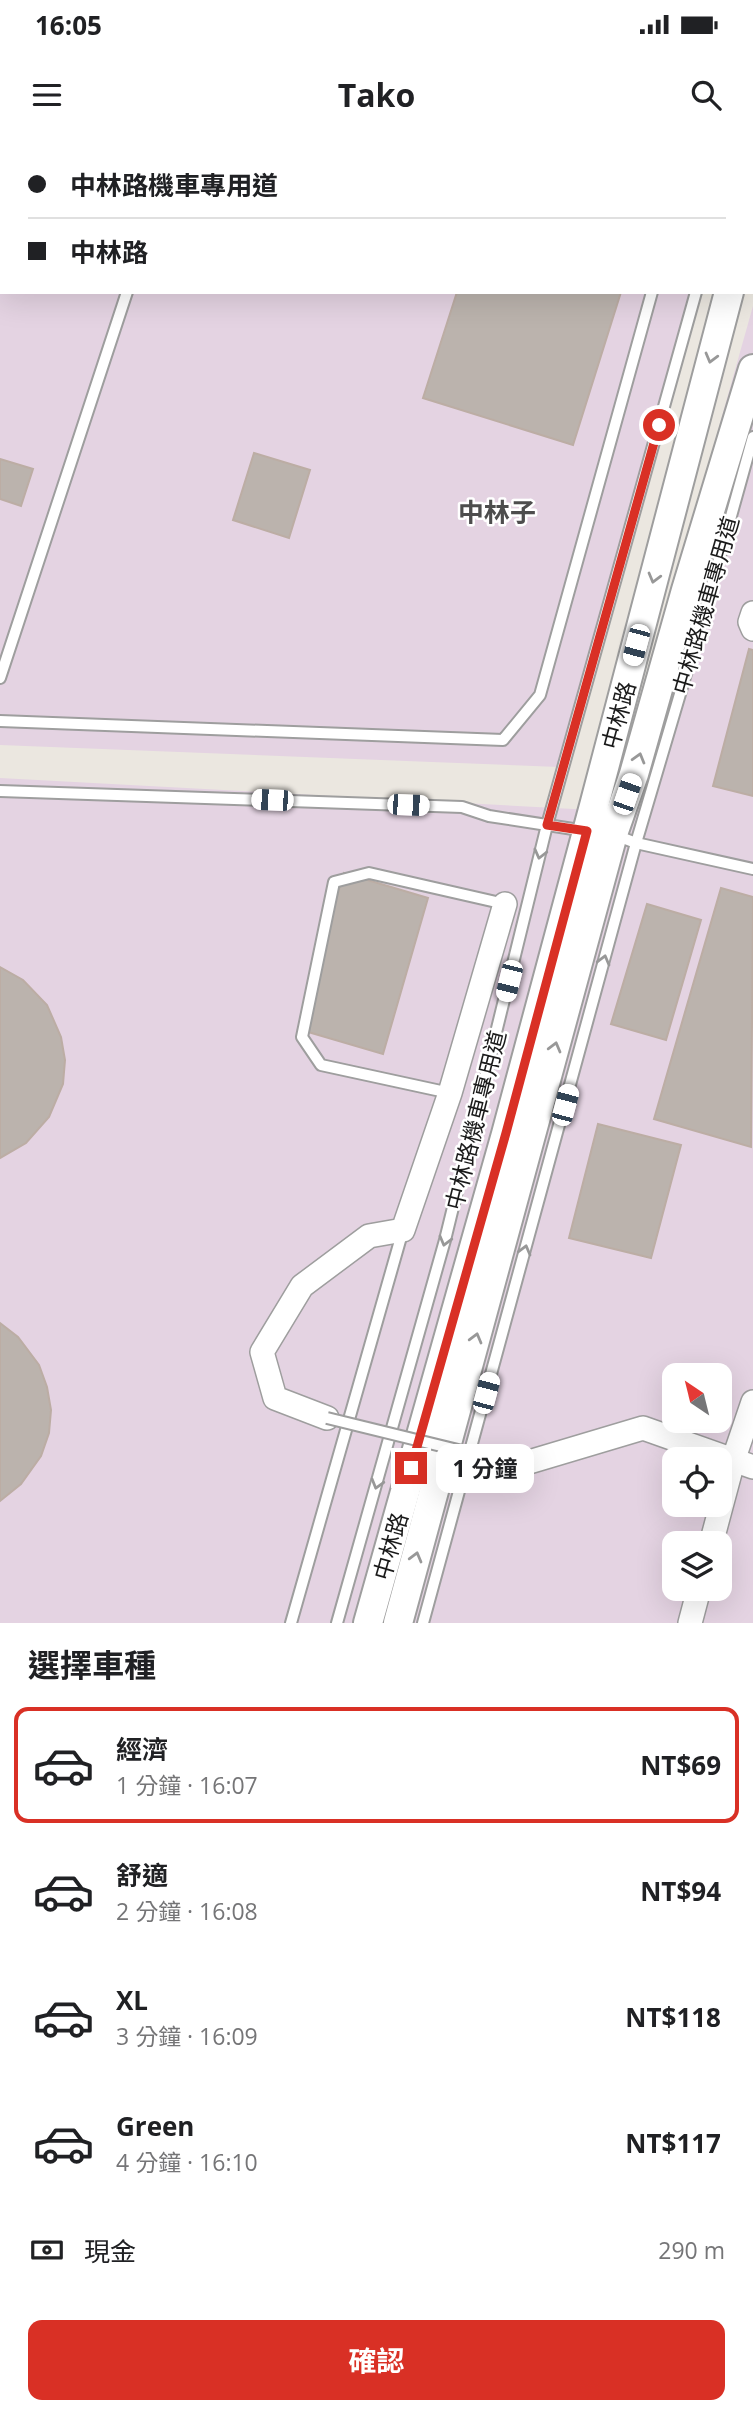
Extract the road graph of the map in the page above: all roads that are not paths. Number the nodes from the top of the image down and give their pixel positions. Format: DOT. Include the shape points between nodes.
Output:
graph roads {
  1 [pos="126,294"];
  2 [pos="651,294"];
  3 [pos="695,294"];
  4 [pos="729,294"];
  5 [pos="753,369"];
  6 [pos="753,437"];
  7 [pos="753,613"];
  8 [pos="753,629"];
  9 [pos="0,678"];
  10 [pos="0,721"];
  11 [pos="0,791"];
  12 [pos="547,825"];
  13 [pos="612,836"];
  14 [pos="753,869"];
  15 [pos="505,904"];
  16 [pos="450,1093"];
  17 [pos="403,1230"];
  18 [pos="753,1402"];
  19 [pos="327,1418"];
  20 [pos="743,1463"];
  21 [pos="519,1465"];
  22 [pos="716,1531"];
  23 [pos="696,1601"];
  24 [pos="291,1623"];
  25 [pos="337,1623"];
  26 [pos="368,1623"];
  27 [pos="398,1623"];
  28 [pos="423,1623"];
  29 [pos="690,1623"];
  1 -- 9 [label="lane"];
  2 -- 10 [label="lane" via="540,695 503,740"];
  3 -- 12 [label="lane, 中林路機車專用道"];
  4 -- 13 [label="street, 中林路, one-way"];
  13 -- 5 [label="street, one-way"];
  6 -- 13 [label="lane, 中林路機車專用道" via="706,606"];
  7 -- 8 [label="street"];
  11 -- 12 [label="lane" via="462,807"];
  12 -- 13 [label="lane"];
  12 -- 25 [label="lane, 中林路機車專用道, one-way" via="446,1240"];
  13 -- 14 [label="lane"];
  13 -- 26 [label="street, 中林路" via="498,1160"];
  27 -- 13 [label="street, one-way"];
  28 -- 13 [label="lane, 中林路機車專用道, one-way"];
  15 -- 16 [label="street"];
  15 -- 16 [label="lane" via="369,873 334,882 302,1037 321,1065"];
  16 -- 17 [label="street"];
  17 -- 19 [label="street" via="369,1236 302,1286 262,1352 275,1398"];
  17 -- 24 [label="lane"];
  18 -- 20 [label="street"];
  19 -- 21 [label="lane, bridge"];
  20 -- 21 [label="street" via="643,1428"];
  20 -- 22 [label="street"];
  23 -- 29 [label="street"];
}
